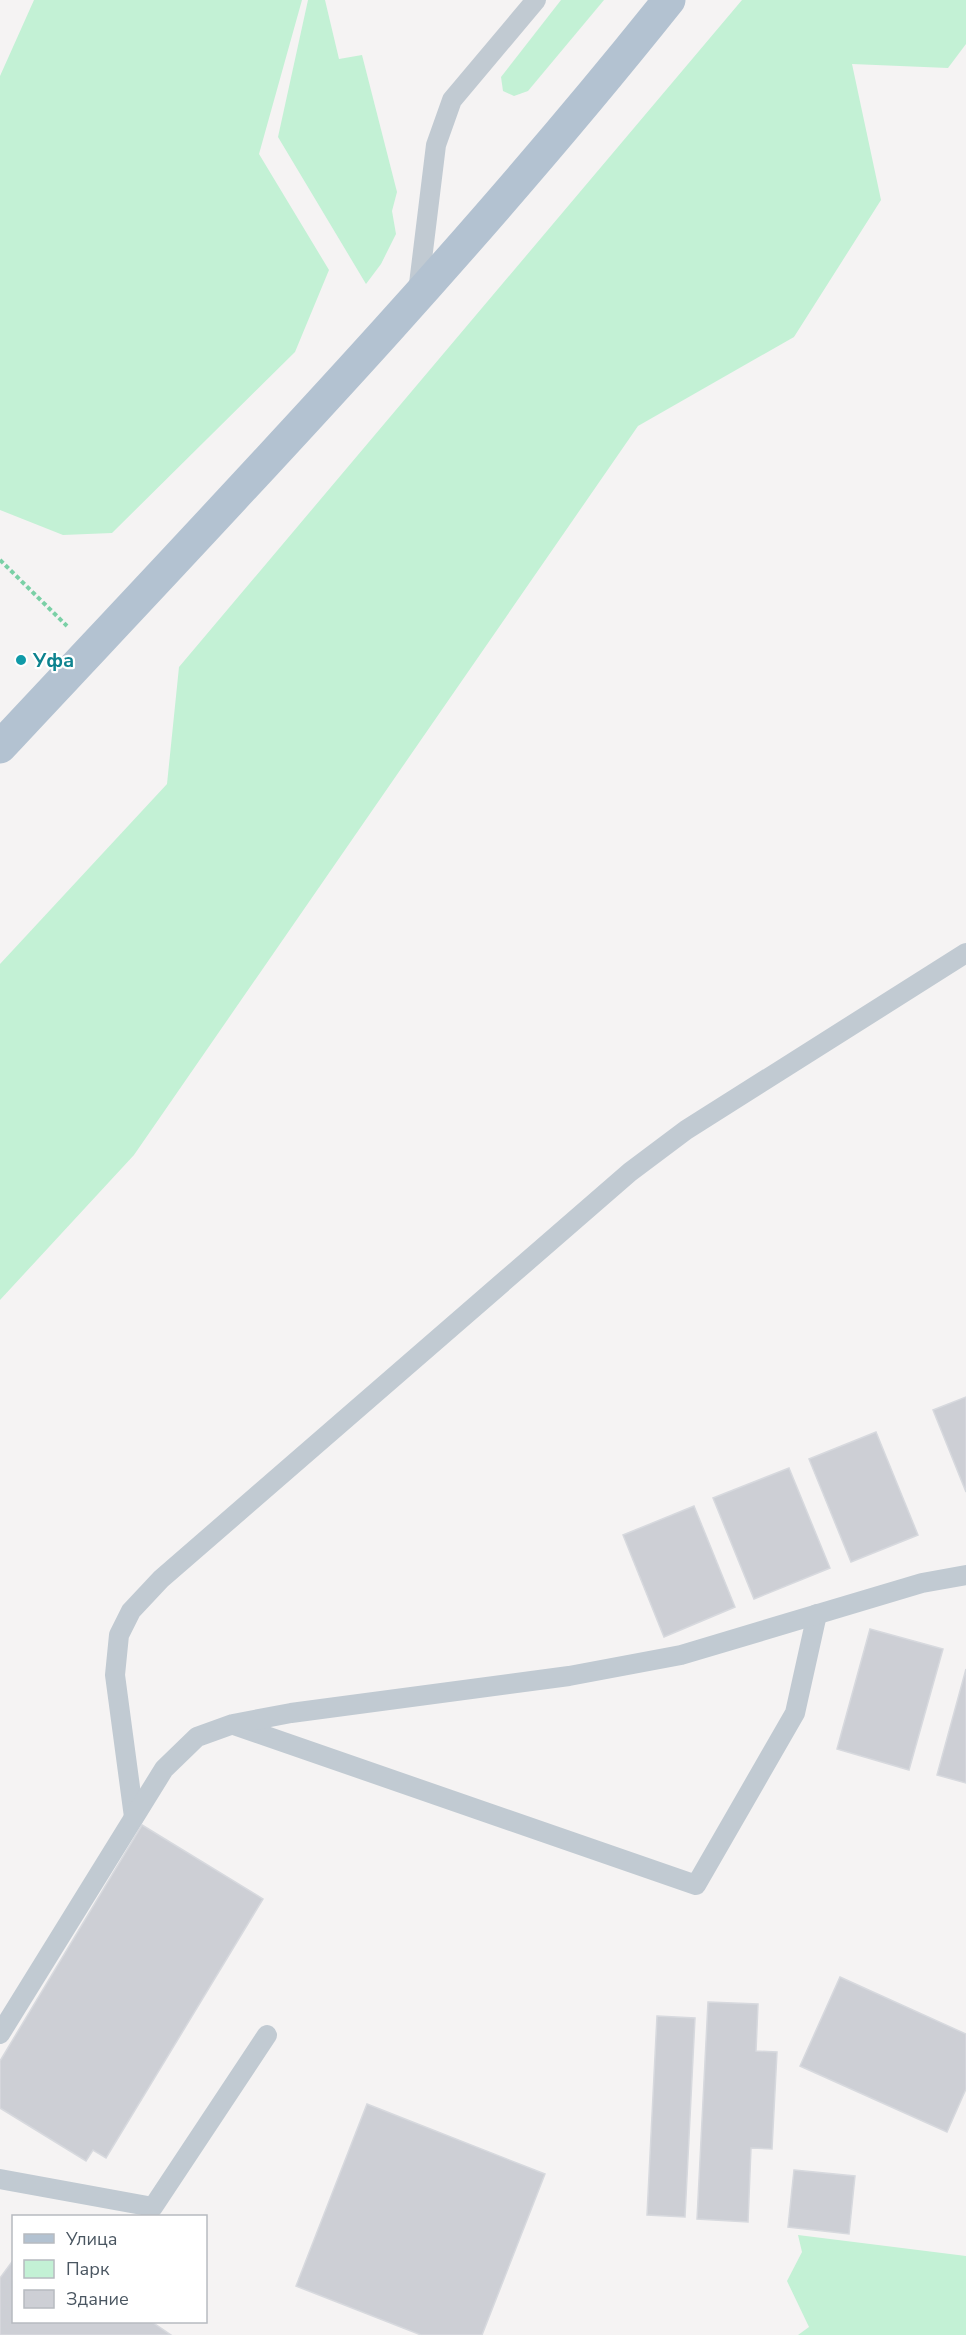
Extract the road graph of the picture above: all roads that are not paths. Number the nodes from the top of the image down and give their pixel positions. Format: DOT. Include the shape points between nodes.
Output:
graph roads {
  1 [pos="536,0"];
  2 [pos="669,0"];
  3 [pos="417,297"];
  4 [pos="0,747"];
  5 [pos="966,953"];
  6 [pos="966,1575"];
  7 [pos="816,1614"];
  8 [pos="233,1724"];
  9 [pos="134,1817"];
  10 [pos="0,2034"];
  11 [pos="267,2035"];
  12 [pos="0,2179"];
  1 -- 3 [label="lane" via="452,100 436,145"];
  2 -- 3 [label="main road" via="525,176"];
  3 -- 4 [label="main road"];
  5 -- 9 [label="lane" via="686,1130 630,1172 161,1579 131,1611 119,1635 115,1675"];
  6 -- 7 [label="lane" via="922,1582"];
  7 -- 8 [label="lane" via="681,1655 569,1676"];
  7 -- 8 [label="lane" via="795,1713 696,1885"];
  8 -- 9 [label="lane" via="197,1737 164,1768"];
  9 -- 10 [label="lane"];
  11 -- 12 [label="lane" via="153,2207"];
}
